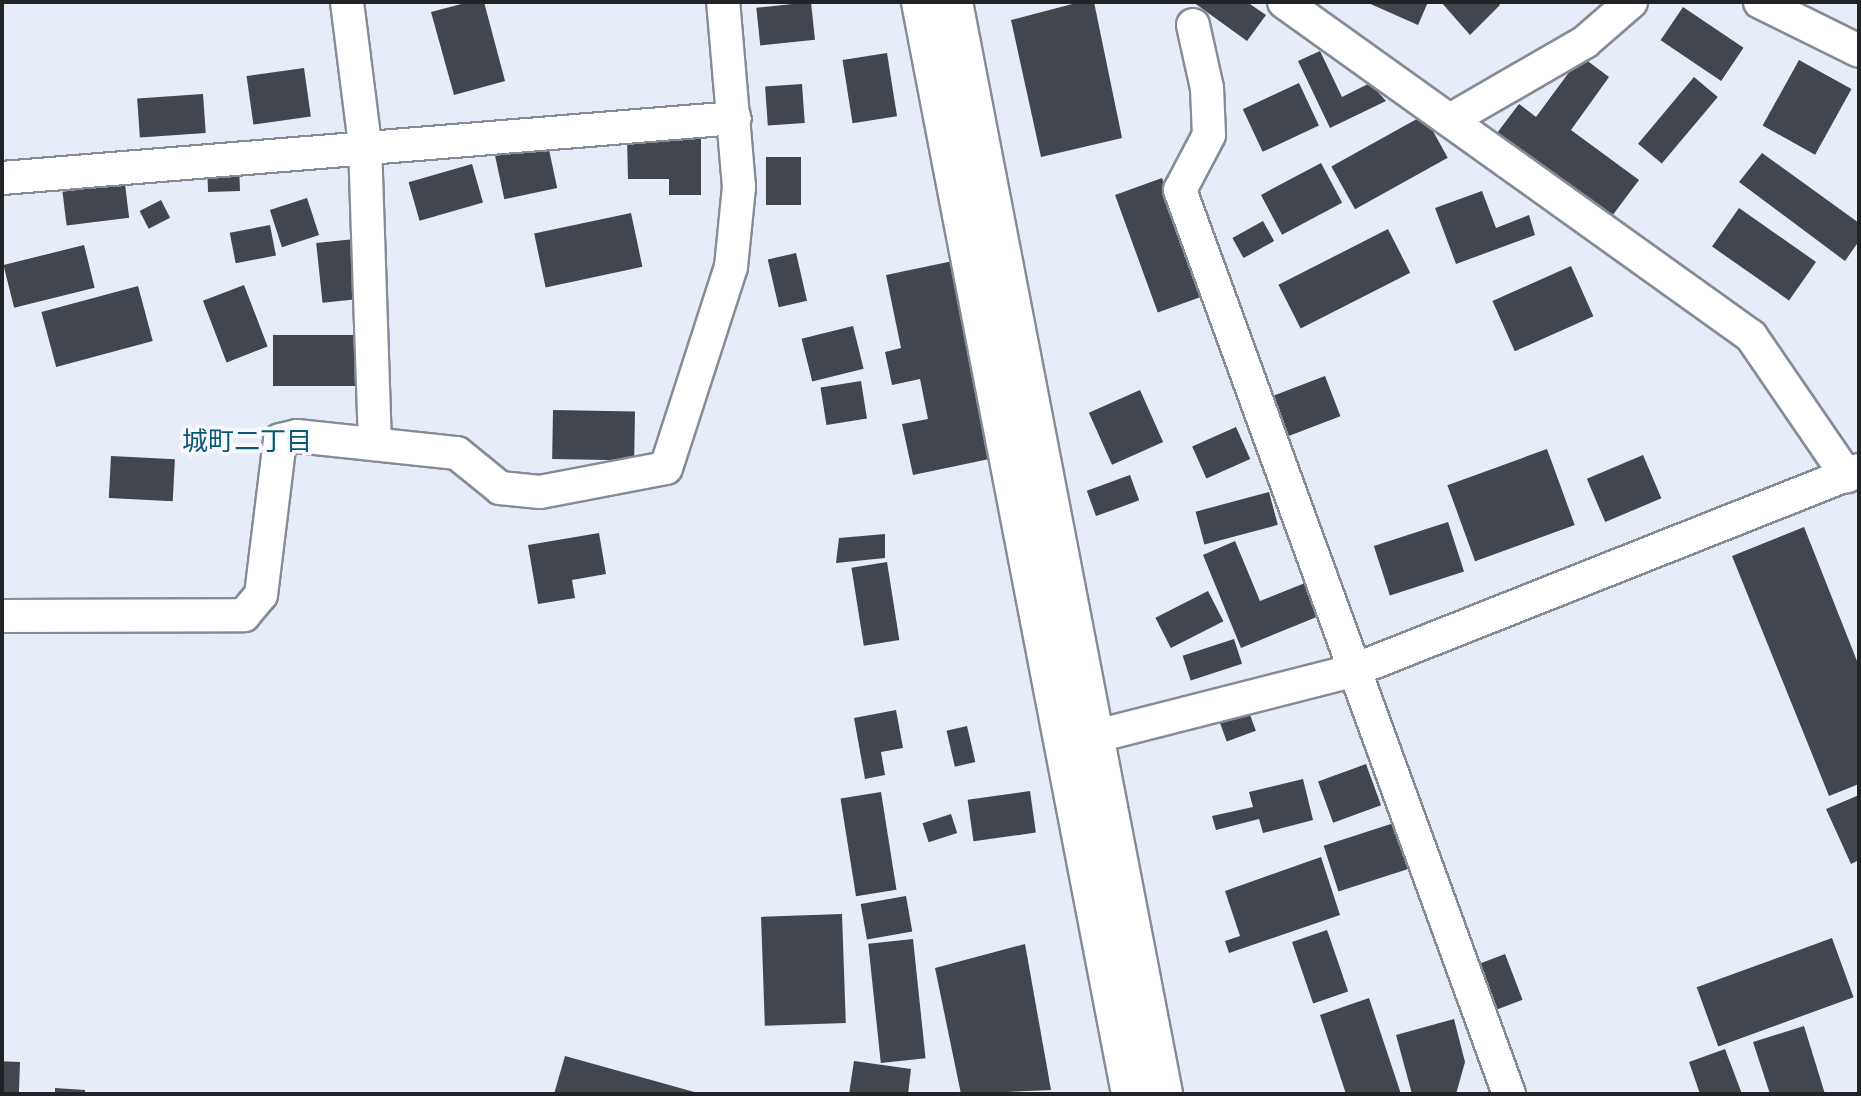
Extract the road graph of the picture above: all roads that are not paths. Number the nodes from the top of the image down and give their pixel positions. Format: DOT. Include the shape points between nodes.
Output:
graph roads {
  1 [pos="347,2"];
  2 [pos="723,2"];
  3 [pos="921,2"];
  4 [pos="953,2"];
  5 [pos="1284,2"];
  6 [pos="1760,2"];
  7 [pos="1620,6"];
  8 [pos="1193,25"];
  9 [pos="1859,51"];
  10 [pos="734,118"];
  11 [pos="1450,120"];
  12 [pos="365,144"];
  13 [pos="2,178"];
  14 [pos="375,444"];
  15 [pos="1853,473"];
  16 [pos="2,616"];
  17 [pos="1352,671"];
  18 [pos="1080,741"];
  19 [pos="1144,1080"];
  20 [pos="1509,1094"];
  1 -- 12 [label="street"];
  2 -- 10 [label="street"];
  3 -- 18 [label="street"];
  4 -- 18 [label="street"];
  5 -- 11 [label="street"];
  6 -- 9 [label="street"];
  7 -- 11 [label="street" via="1585,42"];
  8 -- 17 [label="street" via="1208,88 1209,135 1180,190"];
  10 -- 12 [label="street"];
  10 -- 14 [label="street" via="739,187 731,267 666,468 540,492 500,488 457,453"];
  11 -- 15 [label="street" via="1751,336"];
  12 -- 13 [label="street"];
  12 -- 14 [label="street"];
  14 -- 16 [label="street" via="298,436 279,440 261,595 244,615"];
  15 -- 17 [label="street"];
  17 -- 18 [label="street"];
  17 -- 20 [label="street"];
  18 -- 19 [label="street"];
}
